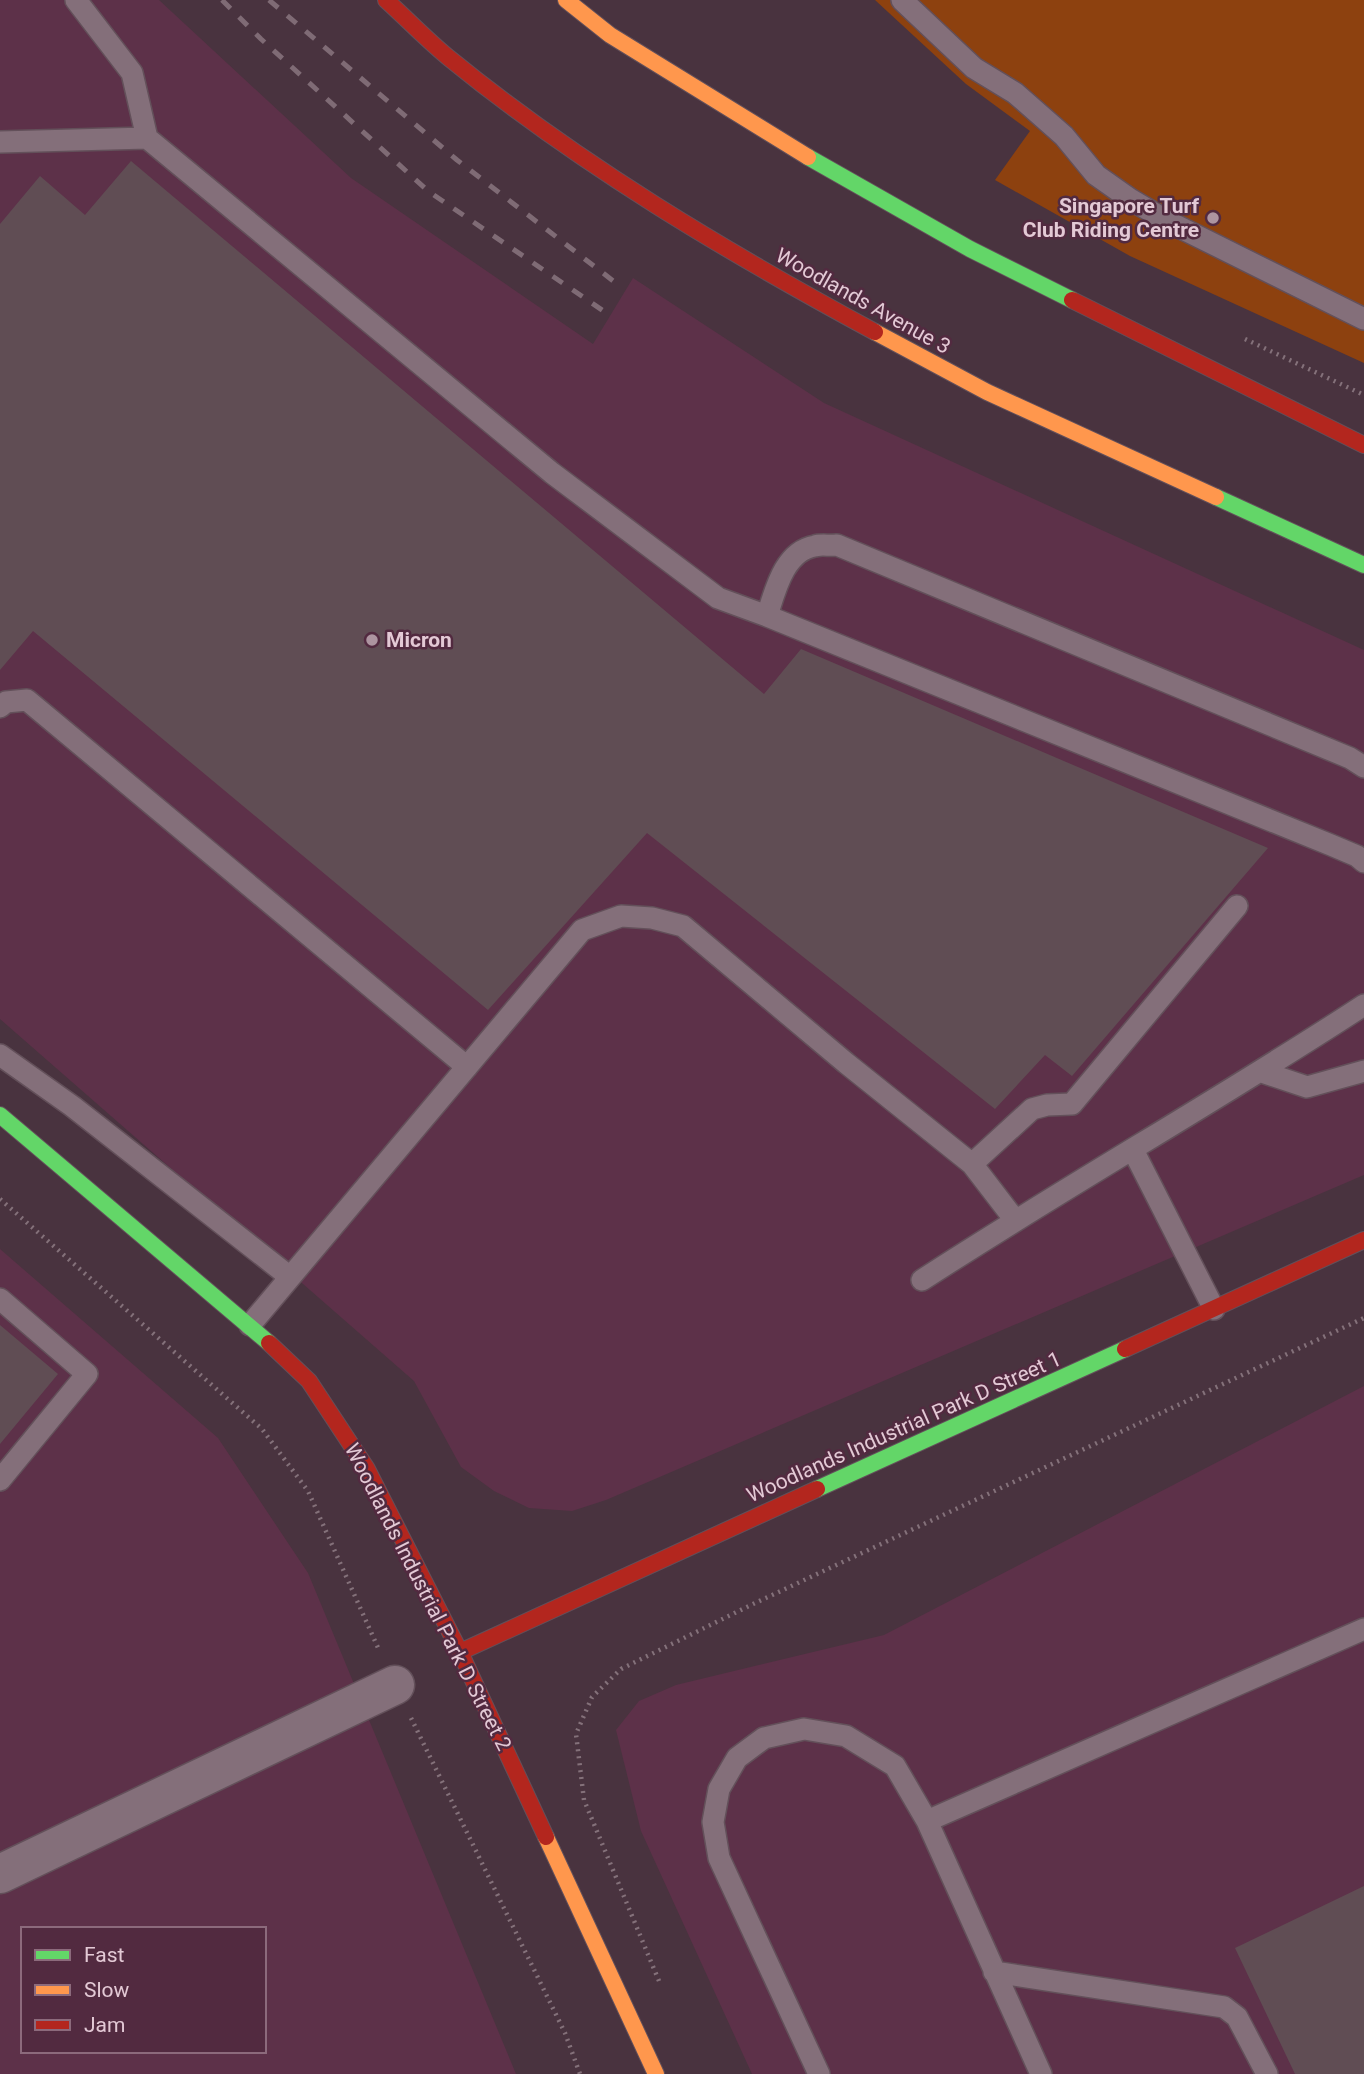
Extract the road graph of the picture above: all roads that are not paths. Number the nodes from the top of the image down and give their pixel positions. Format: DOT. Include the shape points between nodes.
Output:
graph roads {
  1 [pos="76,0"];
  2 [pos="386,0"];
  3 [pos="566,0"];
  4 [pos="902,0"];
  5 [pos="147,138"];
  6 [pos="0,142"];
  7 [pos="1364,319"];
  8 [pos="1364,445"];
  9 [pos="1364,565"];
  10 [pos="767,616"];
  11 [pos="0,707"];
  12 [pos="1364,767"];
  13 [pos="1364,862"];
  14 [pos="1237,906"];
  15 [pos="1364,1005"];
  16 [pos="0,1055"];
  17 [pos="467,1067"];
  18 [pos="1364,1071"];
  19 [pos="1262,1072"];
  20 [pos="0,1115"];
  21 [pos="1133,1150"];
  22 [pos="972,1164"];
  23 [pos="1015,1220"];
  24 [pos="1364,1240"];
  25 [pos="290,1277"];
  26 [pos="922,1280"];
  27 [pos="0,1299"];
  28 [pos="1214,1309"];
  29 [pos="250,1325"];
  30 [pos="0,1480"];
  31 [pos="1364,1629"];
  32 [pos="460,1652"];
  33 [pos="395,1685"];
  34 [pos="927,1821"];
  35 [pos="0,1874"];
  36 [pos="994,1972"];
  37 [pos="656,2074"];
  38 [pos="819,2074"];
  39 [pos="1041,2074"];
  40 [pos="1267,2074"];
  1 -- 5 [label="lane" via="132,73"];
  2 -- 9 [label="street, Woodlands Avenue 3" via="447,57 546,132 779,280 987,392"];
  3 -- 8 [label="street" via="610,35 850,183 970,249"];
  4 -- 7 [label="lane" via="974,68 1015,93 1064,136 1096,175 1130,199"];
  5 -- 6 [label="lane"];
  5 -- 10 [label="lane" via="552,473 718,598"];
  10 -- 12 [label="lane" via="779,576 797,555 813,546 837,545"];
  10 -- 13 [label="lane"];
  11 -- 17 [label="lane" via="27,700"];
  14 -- 22 [label="lane" via="1072,1104 1032,1109"];
  15 -- 19 [label="lane"];
  16 -- 25 [label="lane" via="72,1105"];
  17 -- 22 [label="lane" via="582,930 621,916 652,918 683,926"];
  17 -- 25 [label="lane"];
  18 -- 19 [label="lane" via="1307,1087"];
  19 -- 21 [label="lane"];
  20 -- 29 [label="street, Woodlands Industrial Park D Street 2"];
  21 -- 23 [label="lane"];
  21 -- 28 [label="lane"];
  22 -- 23 [label="lane"];
  23 -- 26 [label="lane"];
  24 -- 28 [label="street, Woodlands Industrial Park D Street 1"];
  25 -- 29 [label="lane"];
  27 -- 30 [label="lane" via="87,1374"];
  28 -- 32 [label="street, Woodlands Industrial Park D Street 1"];
  29 -- 32 [label="street, Woodlands Industrial Park D Street 2" via="309,1381 331,1412 367,1469"];
  31 -- 34 [label="lane"];
  32 -- 37 [label="street, Woodlands Industrial Park D Street 2"];
  33 -- 35 [label="street"];
  34 -- 36 [label="lane"];
  34 -- 38 [label="lane" via="895,1766 846,1736 814,1731 764,1738 737,1758 719,1789 713,1822 719,1858"];
  36 -- 39 [label="lane"];
  36 -- 40 [label="lane" via="1224,2007 1237,2017"];
}
